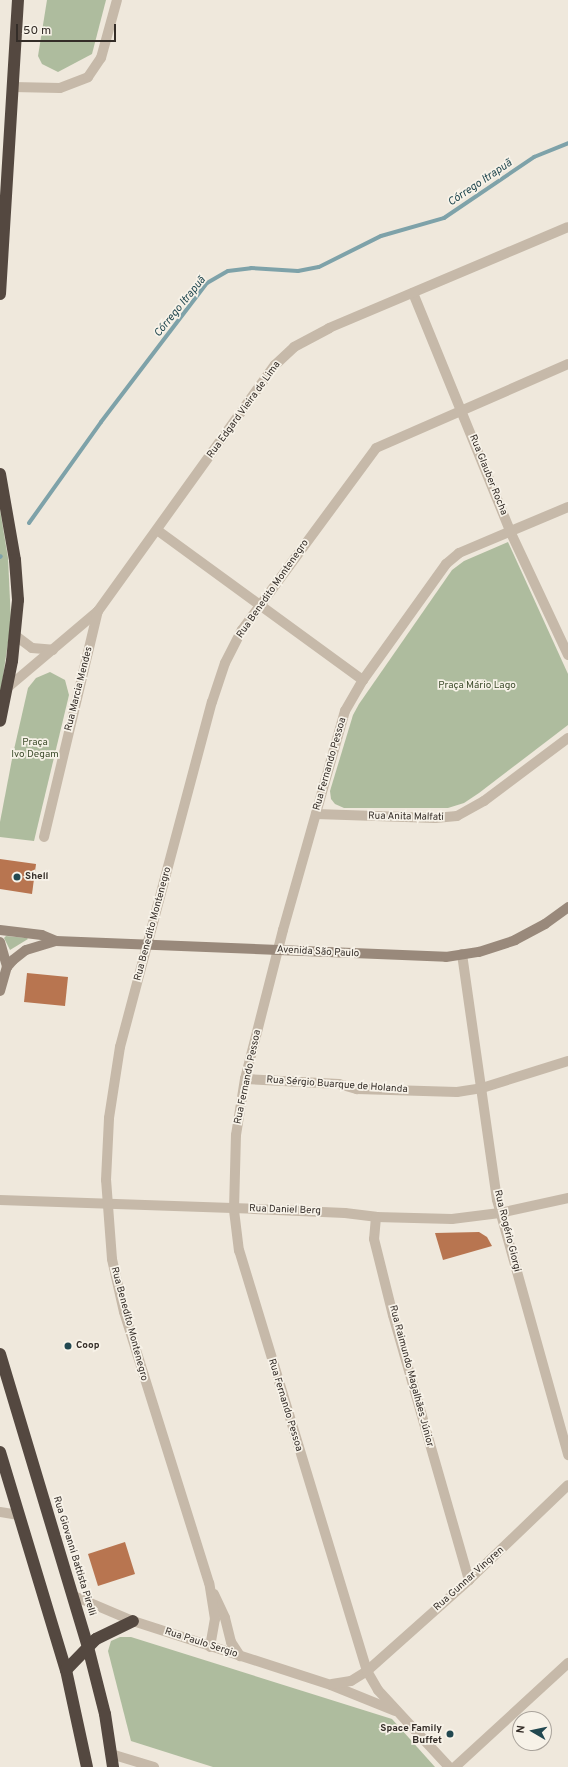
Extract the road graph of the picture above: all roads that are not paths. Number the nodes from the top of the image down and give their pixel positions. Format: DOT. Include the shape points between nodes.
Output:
graph roads {
  1 [pos="18,0"];
  2 [pos="117,0"];
  3 [pos="13,87"];
  4 [pos="568,227"];
  5 [pos="413,293"];
  6 [pos="0,294"];
  7 [pos="568,364"];
  8 [pos="462,411"];
  9 [pos="0,474"];
  10 [pos="568,507"];
  11 [pos="157,530"];
  12 [pos="510,532"];
  13 [pos="260,605"];
  14 [pos="98,611"];
  15 [pos="16,636"];
  16 [pos="53,650"];
  17 [pos="568,655"];
  18 [pos="363,680"];
  19 [pos="7,688"];
  20 [pos="0,721"];
  21 [pos="568,738"];
  22 [pos="316,814"];
  23 [pos="44,837"];
  24 [pos="568,907"];
  25 [pos="0,930"];
  26 [pos="56,941"];
  27 [pos="0,942"];
  28 [pos="148,945"];
  29 [pos="278,951"];
  30 [pos="462,954"];
  31 [pos="6,967"];
  32 [pos="0,991"];
  33 [pos="568,1061"];
  34 [pos="245,1080"];
  35 [pos="482,1088"];
  36 [pos="568,1198"];
  37 [pos="0,1200"];
  38 [pos="106,1204"];
  39 [pos="234,1210"];
  40 [pos="500,1213"];
  41 [pos="376,1217"];
  42 [pos="0,1354"];
  43 [pos="0,1452"];
  44 [pos="568,1455"];
  45 [pos="568,1485"];
  46 [pos="0,1512"];
  47 [pos="19,1515"];
  48 [pos="469,1580"];
  49 [pos="210,1583"];
  50 [pos="74,1596"];
  51 [pos="133,1621"];
  52 [pos="88,1647"];
  53 [pos="210,1647"];
  54 [pos="240,1656"];
  55 [pos="568,1663"];
  56 [pos="66,1670"];
  57 [pos="367,1671"];
  58 [pos="332,1685"];
  59 [pos="397,1712"];
  60 [pos="111,1754"];
  61 [pos="87,1767"];
  62 [pos="112,1767"];
  63 [pos="154,1767"];
  64 [pos="449,1767"];
  65 [pos="455,1767"];
  1 -- 3 [label="highway"];
  2 -- 3 [label="street" via="101,58 88,77 60,88"];
  3 -- 6 [label="highway"];
  4 -- 5 [label="street, Rua Edgard Vieira de Lima"];
  5 -- 8 [label="street, Rua Glauber Rocha"];
  5 -- 11 [label="street, Rua Edgard Vieira de Lima" via="329,328 294,347 275,365"];
  7 -- 8 [label="street, Rua Benedito Montenegro"];
  8 -- 12 [label="street, Rua Glauber Rocha"];
  8 -- 13 [label="street, Rua Benedito Montenegro" via="376,448"];
  9 -- 15 [label="highway" via="18,587"];
  10 -- 12 [label="street, Rua Fernando Pessoa"];
  11 -- 13 [label="street"];
  11 -- 14 [label="street, Rua Edgard Vieira de Lima"];
  12 -- 17 [label="street, Rua Glauber Rocha"];
  12 -- 18 [label="street, Rua Fernando Pessoa" via="459,553 446,564"];
  13 -- 18 [label="street"];
  13 -- 28 [label="street, Rua Benedito Montenegro" via="233,648 212,702"];
  14 -- 16 [label="street, Rua Edgard Vieira de Lima"];
  14 -- 23 [label="street, Rua Marcia Mendes"];
  15 -- 16 [label="street" via="32,648"];
  15 -- 19 [label="highway"];
  16 -- 19 [label="street, Rua Edgard Vieira de Lima"];
  18 -- 22 [label="street, Rua Fernando Pessoa" via="345,711"];
  19 -- 20 [label="highway"];
  21 -- 22 [label="street, Rua Anita Malfati" via="484,801 457,816 435,818"];
  22 -- 29 [label="street, Rua Fernando Pessoa"];
  24 -- 30 [label="main road, Avenida São Paulo" via="545,924 515,940 497,947"];
  25 -- 26 [label="main road, Avenida São Paulo" via="42,936"];
  26 -- 28 [label="main road, Avenida São Paulo"];
  26 -- 31 [label="main road, Avenida São Paulo" via="26,950"];
  27 -- 31 [label="main road"];
  28 -- 29 [label="main road, Avenida São Paulo"];
  28 -- 38 [label="street, Rua Benedito Montenegro" via="112,1086"];
  29 -- 30 [label="main road, Avenida São Paulo" via="426,957"];
  29 -- 34 [label="street, Rua Fernando Pessoa"];
  30 -- 35 [label="street, Rua Rogério Giorgi" via="468,980"];
  31 -- 32 [label="main road"];
  33 -- 35 [label="street, Rua Sérgio Buarque de Holanda"];
  34 -- 35 [label="street, Rua Sérgio Buarque de Holanda" via="339,1084 357,1089 446,1092"];
  34 -- 39 [label="street, Rua Fernando Pessoa" via="236,1135"];
  35 -- 40 [label="street, Rua Rogério Giorgi"];
  36 -- 40 [label="street, Rua Daniel Berg"];
  37 -- 38 [label="street, Rua Daniel Berg"];
  38 -- 39 [label="street, Rua Daniel Berg"];
  38 -- 49 [label="street, Rua Benedito Montenegro" via="112,1259 124,1312"];
  39 -- 41 [label="street, Rua Daniel Berg" via="345,1213"];
  39 -- 57 [label="street, Rua Fernando Pessoa" via="239,1251"];
  40 -- 41 [label="street, Rua Daniel Berg" via="452,1219"];
  40 -- 44 [label="street, Rua Rogério Giorgi"];
  41 -- 48 [label="street, Rua Raimundo Magalhães Júnior" via="374,1238 393,1315"];
  42 -- 50 [label="highway, Rua Giovanni Battista Pirelli"];
  43 -- 47 [label="highway"];
  45 -- 48 [label="street, Rua Gunnar Vingren"];
  46 -- 47 [label="street"];
  47 -- 56 [label="highway"];
  48 -- 57 [label="street, Rua Gunnar Vingren"];
  49 -- 53 [label="street, Rua Benedito Montenegro" via="215,1620"];
  49 -- 54 [label="street" via="225,1618 231,1642"];
  50 -- 51 [label="street, Rua Paulo Sergio"];
  50 -- 52 [label="highway, Rua Giovanni Battista Pirelli"];
  51 -- 52 [label="highway" via="108,1631"];
  51 -- 53 [label="street, Rua Paulo Sergio"];
  52 -- 56 [label="highway"];
  52 -- 60 [label="highway, Rua Giovanni Battista Pirelli"];
  53 -- 54 [label="street, Rua Paulo Sergio"];
  54 -- 58 [label="street, Rua Paulo Sergio"];
  55 -- 65 [label="street"];
  56 -- 61 [label="highway"];
  57 -- 58 [label="street, Rua Paulo Sergio" via="351,1681"];
  57 -- 59 [label="street, Rua Fernando Pessoa" via="378,1690"];
  58 -- 59 [label="street, Rua Paulo Sergio"];
  59 -- 64 [label="street, Rua Fernando Pessoa"];
  60 -- 62 [label="highway, Rua Giovanni Battista Pirelli"];
  60 -- 63 [label="street"];
}
